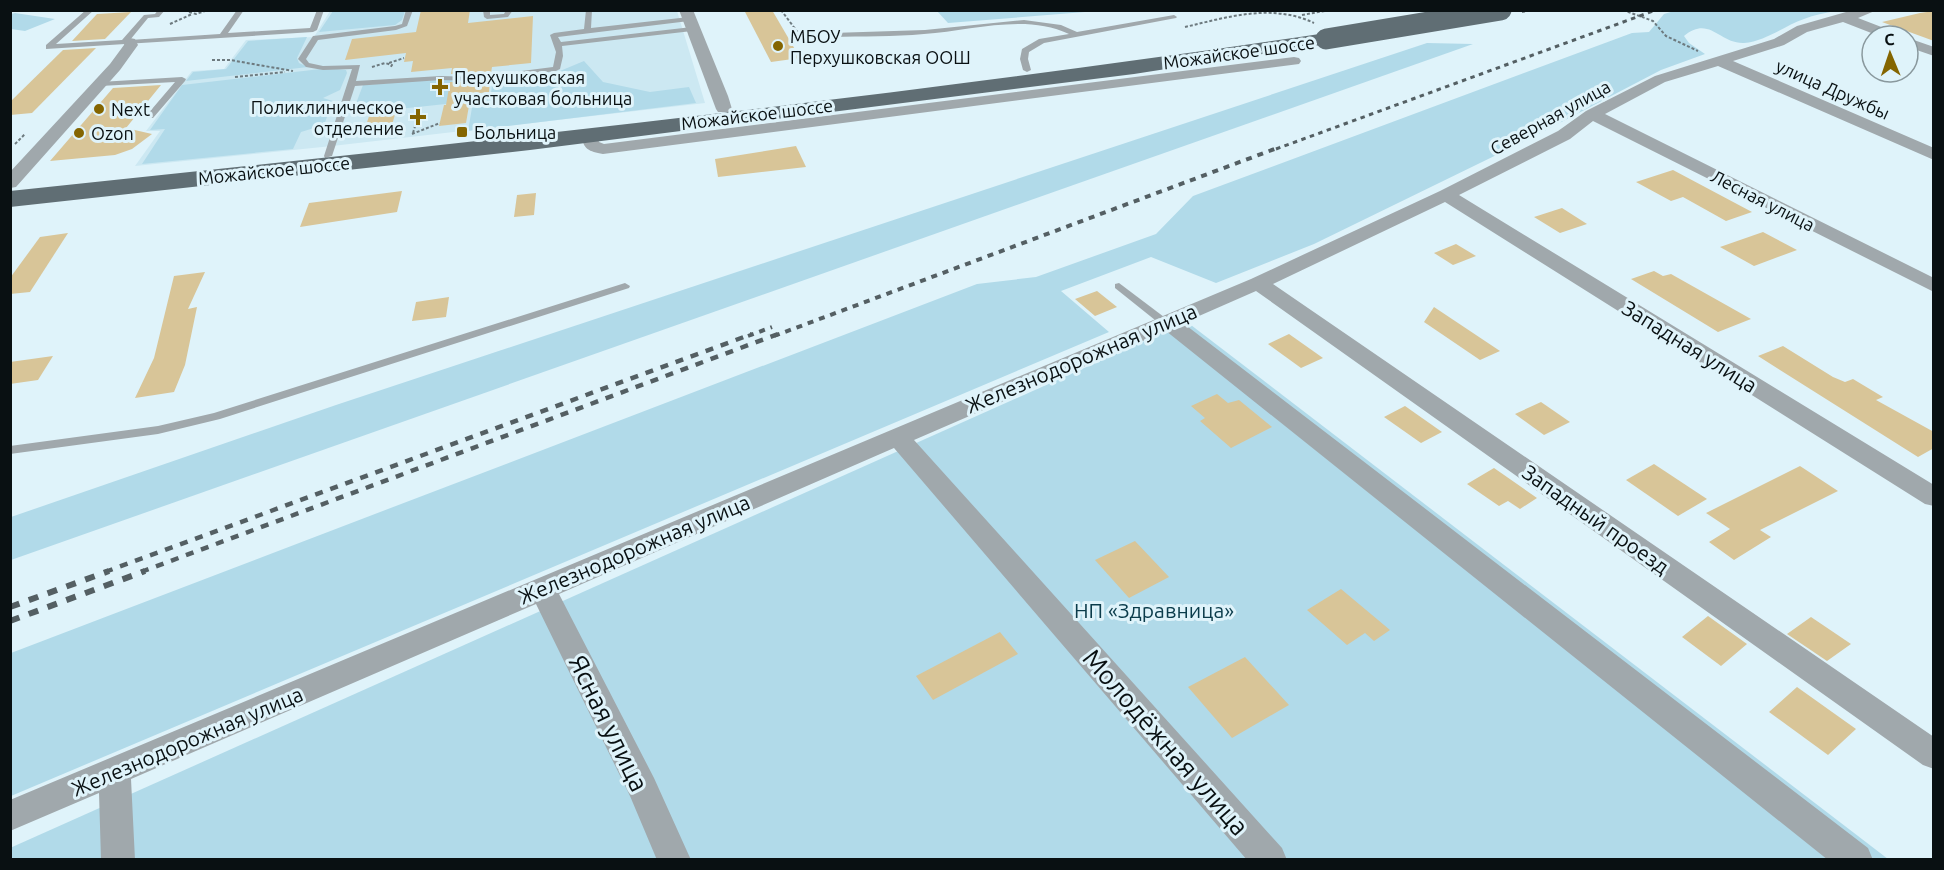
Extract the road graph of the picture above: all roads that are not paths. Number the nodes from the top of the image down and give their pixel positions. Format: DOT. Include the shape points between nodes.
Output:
graph roads {
  1 [pos="91,10"];
  2 [pos="162,10"];
  3 [pos="241,10"];
  4 [pos="321,10"];
  5 [pos="410,10"];
  6 [pos="486,10"];
  7 [pos="510,10"];
  8 [pos="589,10"];
  9 [pos="1430,10"];
  10 [pos="1501,10"];
  11 [pos="1870,10"];
  12 [pos="1174,17"];
  13 [pos="1843,17"];
  14 [pos="689,19"];
  15 [pos="1861,24"];
  16 [pos="1314,27"];
  17 [pos="587,31"];
  18 [pos="1075,34"];
  19 [pos="832,35"];
  20 [pos="222,36"];
  21 [pos="127,42"];
  22 [pos="559,44"];
  23 [pos="1718,60"];
  24 [pos="1294,61"];
  25 [pos="1027,70"];
  26 [pos="100,84"];
  27 [pos="353,84"];
  28 [pos="724,109"];
  29 [pos="1592,114"];
  30 [pos="150,116"];
  31 [pos="590,135"];
  32 [pos="1934,155"];
  33 [pos="328,156"];
  34 [pos="10,183"];
  35 [pos="10,190"];
  36 [pos="1446,195"];
  37 [pos="10,199"];
  38 [pos="1258,283"];
  39 [pos="625,286"];
  40 [pos="1119,286"];
  41 [pos="1934,286"];
  42 [pos="1165,321"];
  43 [pos="897,436"];
  44 [pos="10,450"];
  45 [pos="1934,497"];
  46 [pos="542,588"];
  47 [pos="1934,754"];
  48 [pos="115,772"];
  49 [pos="10,816"];
  50 [pos="118,860"];
  51 [pos="675,860"];
  52 [pos="1270,860"];
  53 [pos="1856,860"];
  1 -- 21 [label="lane" via="49,46"];
  2 -- 21 [label="lane" via="157,16 146,16"];
  3 -- 20 [label="lane"];
  4 -- 20 [label="lane" via="313,30"];
  5 -- 27 [label="lane" via="405,25 396,28 316,38 302,59 306,65 357,67"];
  6 -- 7 [label="lane" via="487,17 496,17 506,16"];
  8 -- 17 [label="lane"];
  9 -- 16 [label="main road, Можайское шоссе"];
  10 -- 16 [label="main road, Можайское шоссе, bridge"];
  11 -- 13 [label="street, Северная улица"];
  12 -- 18 [label="lane"];
  13 -- 15 [label="street"];
  13 -- 23 [label="street, Северная улица"];
  14 -- 17 [label="lane"];
  14 -- 22 [label="lane"];
  14 -- 28 [label="street"];
  16 -- 25 [label="main road, Можайское шоссе"];
  16 -- 31 [label="main road, Можайское шоссе" via="1110,71"];
  17 -- 22 [label="lane" via="554,35"];
  18 -- 19 [label="lane" via="1053,24 1031,22 925,32"];
  18 -- 25 [label="lane" via="1050,38 1029,48 1024,55"];
  20 -- 21 [label="lane"];
  21 -- 26 [label="street" via="131,45"];
  22 -- 27 [label="lane" via="560,59 555,69 475,80 441,78"];
  23 -- 29 [label="street, Северная улица" via="1660,79"];
  23 -- 32 [label="street, улица Дружбы"];
  24 -- 31 [label="street" via="603,149 591,145"];
  25 -- 28 [label="main road, Можайское шоссе"];
  26 -- 30 [label="lane" via="182,79"];
  26 -- 34 [label="street"];
  27 -- 33 [label="lane"];
  28 -- 33 [label="main road, Можайское шоссе"];
  29 -- 36 [label="street, Северная улица" via="1564,135"];
  29 -- 41 [label="street, Лесная улица"];
  31 -- 37 [label="main road, Можайское шоссе"];
  33 -- 35 [label="main road, Можайское шоссе"];
  36 -- 38 [label="street, Северная улица"];
  36 -- 45 [label="street, Западная улица"];
  38 -- 42 [label="street, Железнодорожная улица"];
  38 -- 47 [label="street, Западный проезд"];
  39 -- 44 [label="lane" via="216,416 158,430"];
  40 -- 42 [label="lane"];
  42 -- 43 [label="street, Железнодорожная улица"];
  42 -- 53 [label="street"];
  43 -- 46 [label="street, Железнодорожная улица"];
  43 -- 52 [label="street, Молодёжная улица"];
  46 -- 48 [label="street, Железнодорожная улица"];
  46 -- 51 [label="street, Ясная улица"];
  48 -- 49 [label="street, Железнодорожная улица"];
  48 -- 50 [label="street"];
}
